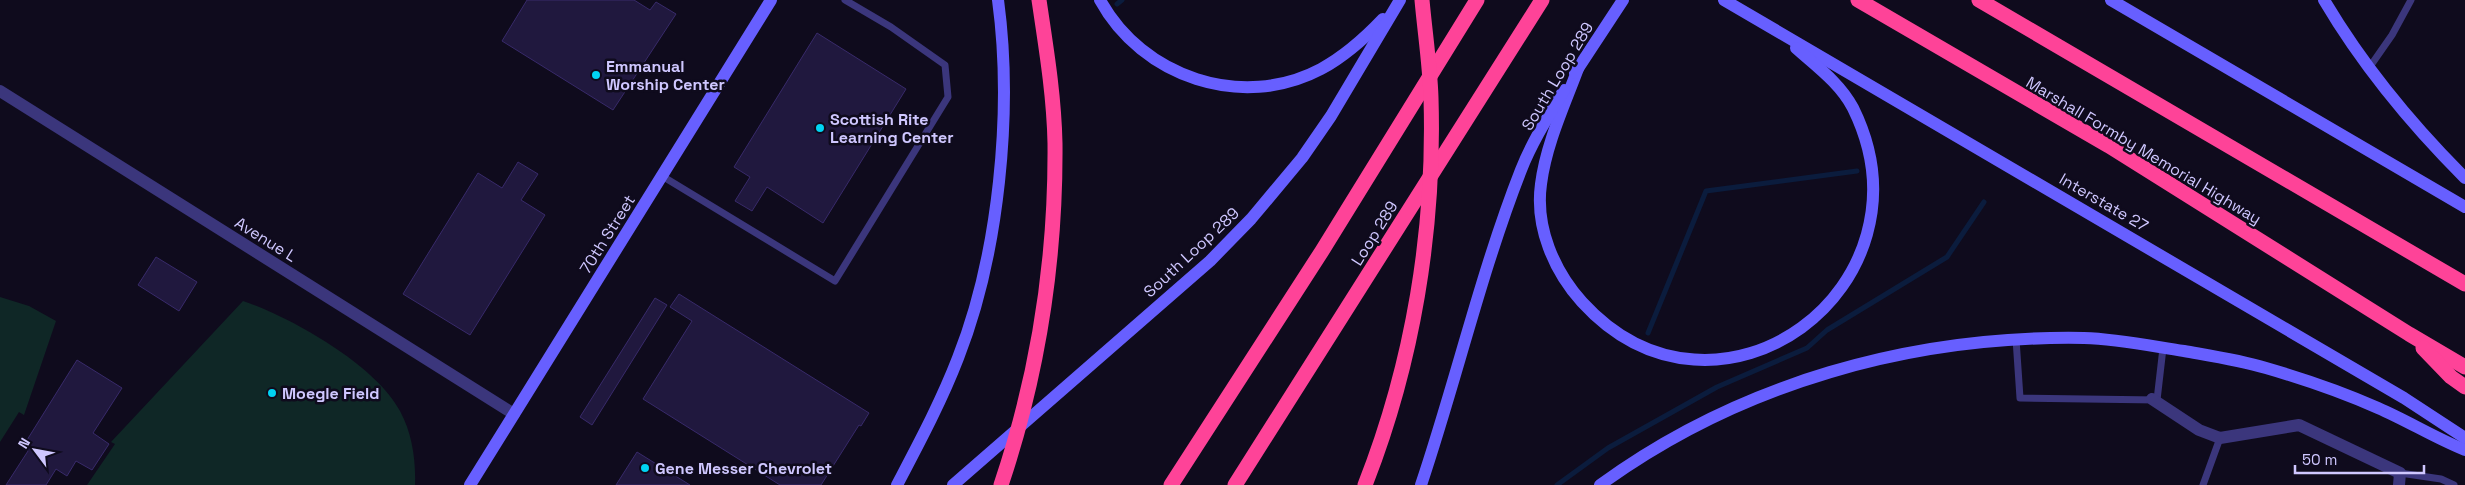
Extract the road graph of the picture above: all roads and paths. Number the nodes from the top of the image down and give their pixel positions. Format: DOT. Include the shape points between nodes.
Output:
graph roads {
  1 [pos="771,0"];
  2 [pos="845,0"];
  3 [pos="998,0"];
  4 [pos="1039,0"];
  5 [pos="1100,0"];
  6 [pos="1422,0"];
  7 [pos="1477,0"];
  8 [pos="1542,0"];
  9 [pos="1724,0"];
  10 [pos="1858,0"];
  11 [pos="1979,0"];
  12 [pos="2111,0"];
  13 [pos="2324,0"];
  14 [pos="2411,0"];
  15 [pos="1399,1"];
  16 [pos="1620,5"];
  17 [pos="1780,33"];
  18 [pos="1579,66"];
  19 [pos="2369,68"];
  20 [pos="0,91"];
  21 [pos="662,176"];
  22 [pos="2465,178"];
  23 [pos="2465,207"];
  24 [pos="2462,283"];
  25 [pos="2410,334"];
  26 [pos="2016,339"];
  27 [pos="2163,348"];
  28 [pos="2465,367"];
  29 [pos="2465,387"];
  30 [pos="2152,398"];
  31 [pos="514,414"];
  32 [pos="2220,438"];
  33 [pos="2465,438"];
  34 [pos="2465,450"];
  35 [pos="2399,479"];
  36 [pos="470,485"];
  37 [pos="898,485"];
  38 [pos="954,485"];
  39 [pos="1001,485"];
  40 [pos="1171,485"];
  41 [pos="1235,485"];
  42 [pos="1365,485"];
  43 [pos="1421,485"];
  44 [pos="1600,485"];
  45 [pos="2202,485"];
  46 [pos="2454,485"];
  1 -- 21 [label="main road, 70th Street"];
  2 -- 21 [label="lane" via="945,64 948,97 835,281"];
  3 -- 37 [label="main road" via="1002,33 1002,127 1000,169 986,262 974,313 958,358"];
  4 -- 39 [label="highway" via="1055,142 1049,280 1036,356"];
  5 -- 15 [label="main road" via="1124,34 1158,62 1202,82 1249,88 1296,80 1319,70 1358,44"];
  6 -- 42 [label="highway" via="1431,98 1426,247 1404,363"];
  7 -- 40 [label="highway" via="1322,251"];
  8 -- 41 [label="highway, Loop 289"];
  9 -- 17 [label="main road, Interstate 27"];
  10 -- 25 [label="highway, Marshall Formby Memorial Highway" via="2110,146"];
  11 -- 24 [label="highway"];
  12 -- 23 [label="main road"];
  13 -- 19 [label="main road"];
  14 -- 19 [label="lane"];
  15 -- 38 [label="main road, South Loop 289" via="1331,116 1302,158 1251,219 1210,261"];
  16 -- 18 [label="main road, South Loop 289"];
  17 -- 18 [label="main road" via="1839,87 1853,108 1872,168 1873,202 1862,248 1830,304 1794,335 1746,356 1698,359 1675,356 1638,344 1585,305 1557,267 1544,227 1541,185 1548,152"];
  17 -- 33 [label="main road, Interstate 27" via="2404,398"];
  18 -- 43 [label="main road, South Loop 289" via="1521,168"];
  19 -- 22 [label="main road" via="2428,141"];
  20 -- 31 [label="street, Avenue L"];
  21 -- 31 [label="main road, 70th Street"];
  25 -- 28 [label="highway"];
  25 -- 29 [label="highway" via="2451,377"];
  26 -- 27 [label="main road" via="2086,338"];
  26 -- 30 [label="lane" via="2020,398"];
  26 -- 44 [label="main road" via="1899,354 1802,380 1692,428"];
  27 -- 30 [label="lane" via="2157,400"];
  27 -- 34 [label="main road" via="2228,359 2305,380 2376,407"];
  30 -- 32 [label="street" via="2199,430"];
  31 -- 36 [label="main road, 70th Street"];
  32 -- 35 [label="street" via="2299,425"];
  32 -- 45 [label="lane"];
  35 -- 46 [label="lane" via="2441,479"];
}
